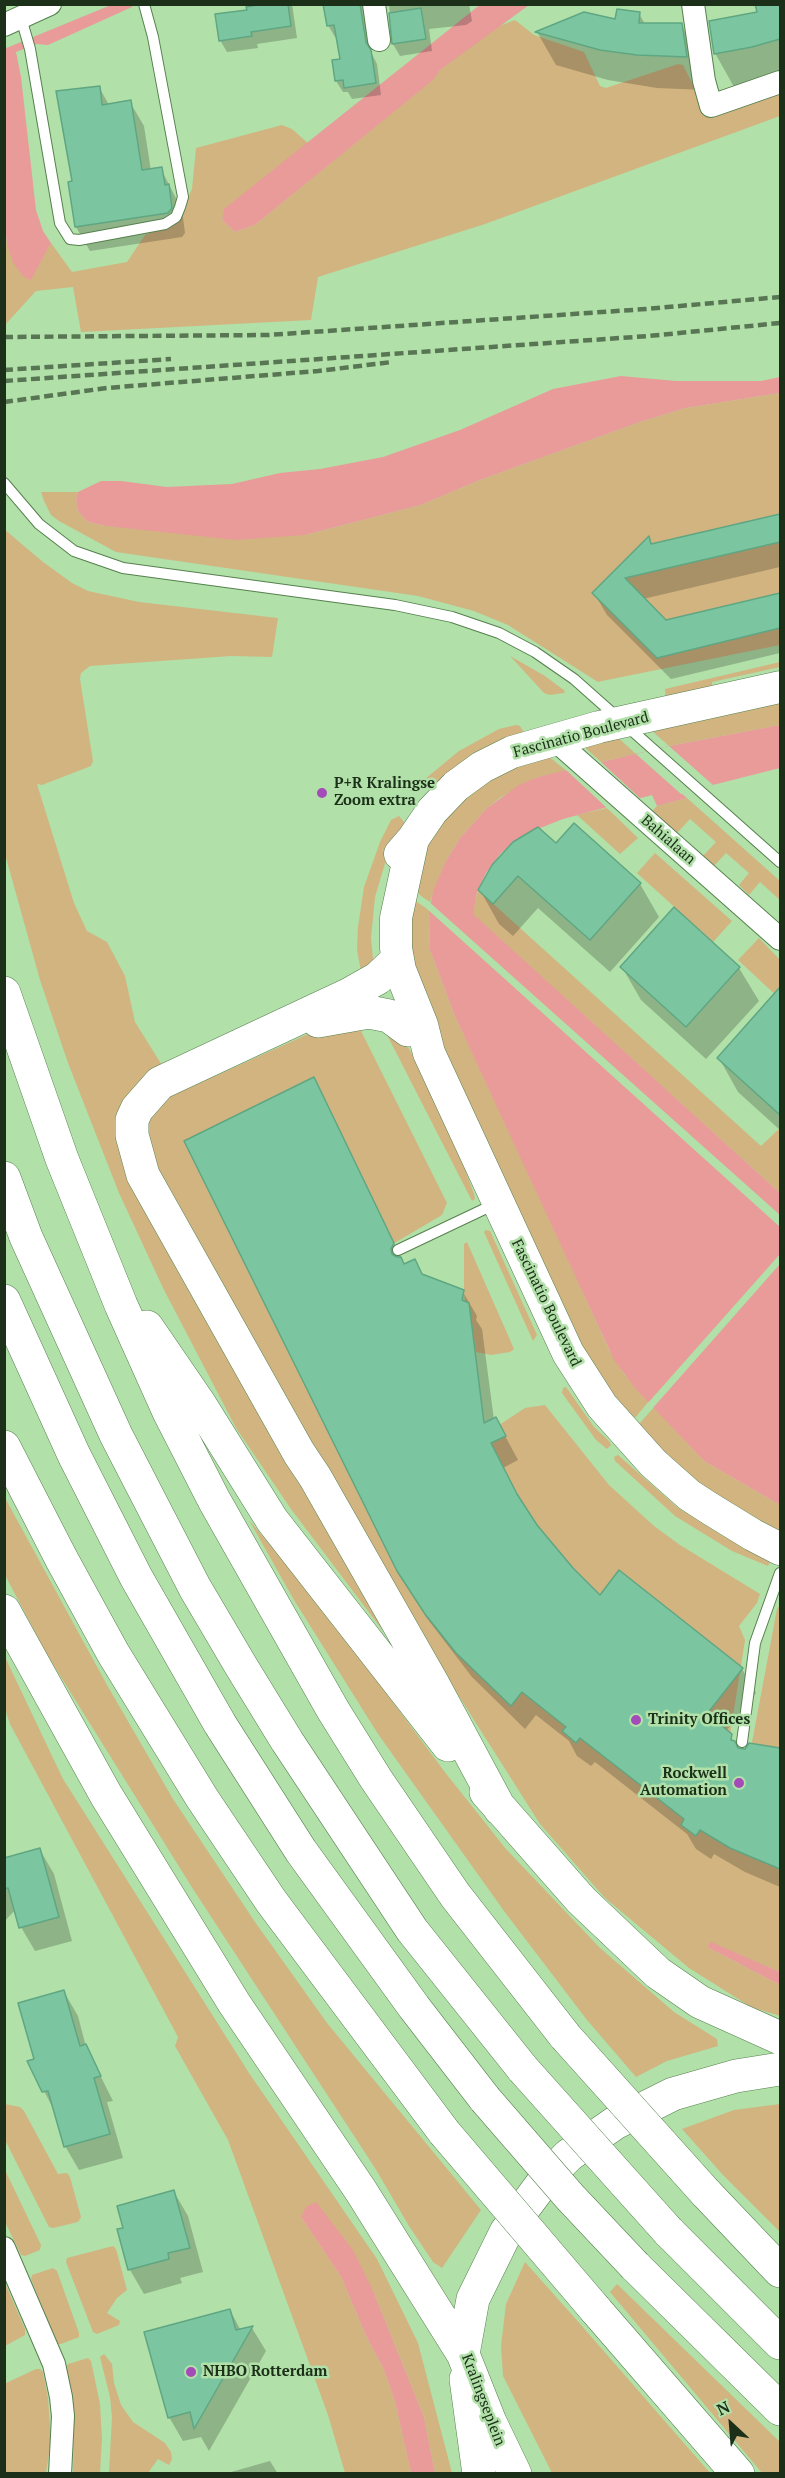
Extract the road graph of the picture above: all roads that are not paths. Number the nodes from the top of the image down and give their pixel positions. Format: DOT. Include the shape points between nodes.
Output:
graph roads {
  1 [pos="50,4"];
  2 [pos="144,4"];
  3 [pos="374,4"];
  4 [pos="693,4"];
  5 [pos="17,27"];
  6 [pos="379,40"];
  7 [pos="780,82"];
  8 [pos="4,483"];
  9 [pos="780,687"];
  10 [pos="622,722"];
  11 [pos="555,740"];
  12 [pos="780,862"];
  13 [pos="780,939"];
  14 [pos="390,967"];
  15 [pos="4,993"];
  16 [pos="278,1029"];
  17 [pos="418,1042"];
  18 [pos="4,1178"];
  19 [pos="498,1203"];
  20 [pos="398,1250"];
  21 [pos="104,1263"];
  22 [pos="4,1301"];
  23 [pos="4,1447"];
  24 [pos="780,1549"];
  25 [pos="780,1573"];
  26 [pos="4,1611"];
  27 [pos="742,1742"];
  28 [pos="500,1809"];
  29 [pos="780,2038"];
  30 [pos="780,2069"];
  31 [pos="4,2248"];
  32 [pos="780,2271"];
  33 [pos="780,2343"];
  34 [pos="463,2354"];
  35 [pos="780,2409"];
  36 [pos="60,2474"];
  37 [pos="479,2474"];
  38 [pos="515,2474"];
  39 [pos="738,2474"];
  1 -- 5 [label="street"];
  2 -- 5 [label="lane" via="182,192 176,218 165,224 70,239 60,223 30,49"];
  3 -- 6 [label="street"];
  4 -- 7 [label="street" via="711,106"];
  8 -- 10 [label="lane" via="39,524 74,551 123,568 395,605 452,617 499,633 563,670"];
  9 -- 10 [label="street, Fascinatio Boulevard"];
  10 -- 11 [label="street, Fascinatio Boulevard"];
  10 -- 12 [label="lane"];
  11 -- 13 [label="street, Bahialaan"];
  11 -- 14 [label="street, Fascinatio Boulevard" via="512,752 469,776 432,811 392,865 378,932"];
  14 -- 16 [label="main road" via="360,988"];
  14 -- 17 [label="street, Fascinatio Boulevard"];
  15 -- 21 [label="main road" via="38,1095"];
  16 -- 17 [label="main road" via="369,1012 394,1018"];
  16 -- 28 [label="main road" via="160,1083 132,1120 135,1154 143,1175"];
  17 -- 19 [label="street, Fascinatio Boulevard"];
  18 -- 33 [label="main road, bridge" via="26,1237 116,1435 195,1588 287,1741 412,1930 523,2069 668,2231"];
  19 -- 20 [label="lane"];
  19 -- 24 [label="street, Fascinatio Boulevard" via="568,1353 602,1406 653,1463 689,1495"];
  21 -- 28 [label="main road" via="272,1520"];
  21 -- 32 [label="main road, bridge" via="170,1412 268,1599 333,1710 455,1895 565,2036"];
  22 -- 35 [label="main road, bridge" via="136,1576 220,1724 301,1851 484,2099 635,2266"];
  23 -- 39 [label="main road, bridge" via="113,1653 202,1798 300,1942 444,2132"];
  25 -- 27 [label="lane" via="755,1643"];
  26 -- 34 [label="main road" via="106,1795 216,1973 361,2191"];
  28 -- 29 [label="main road" via="581,1900 658,1973 700,2002"];
  30 -- 34 [label="main road, Kralingseplein" via="736,2076 673,2094 615,2123 569,2155 547,2176 506,2232 473,2299"];
  31 -- 36 [label="street" via="54,2364 63,2416"];
  34 -- 37 [label="main road"];
  34 -- 38 [label="main road, Kralingseplein"];
}
